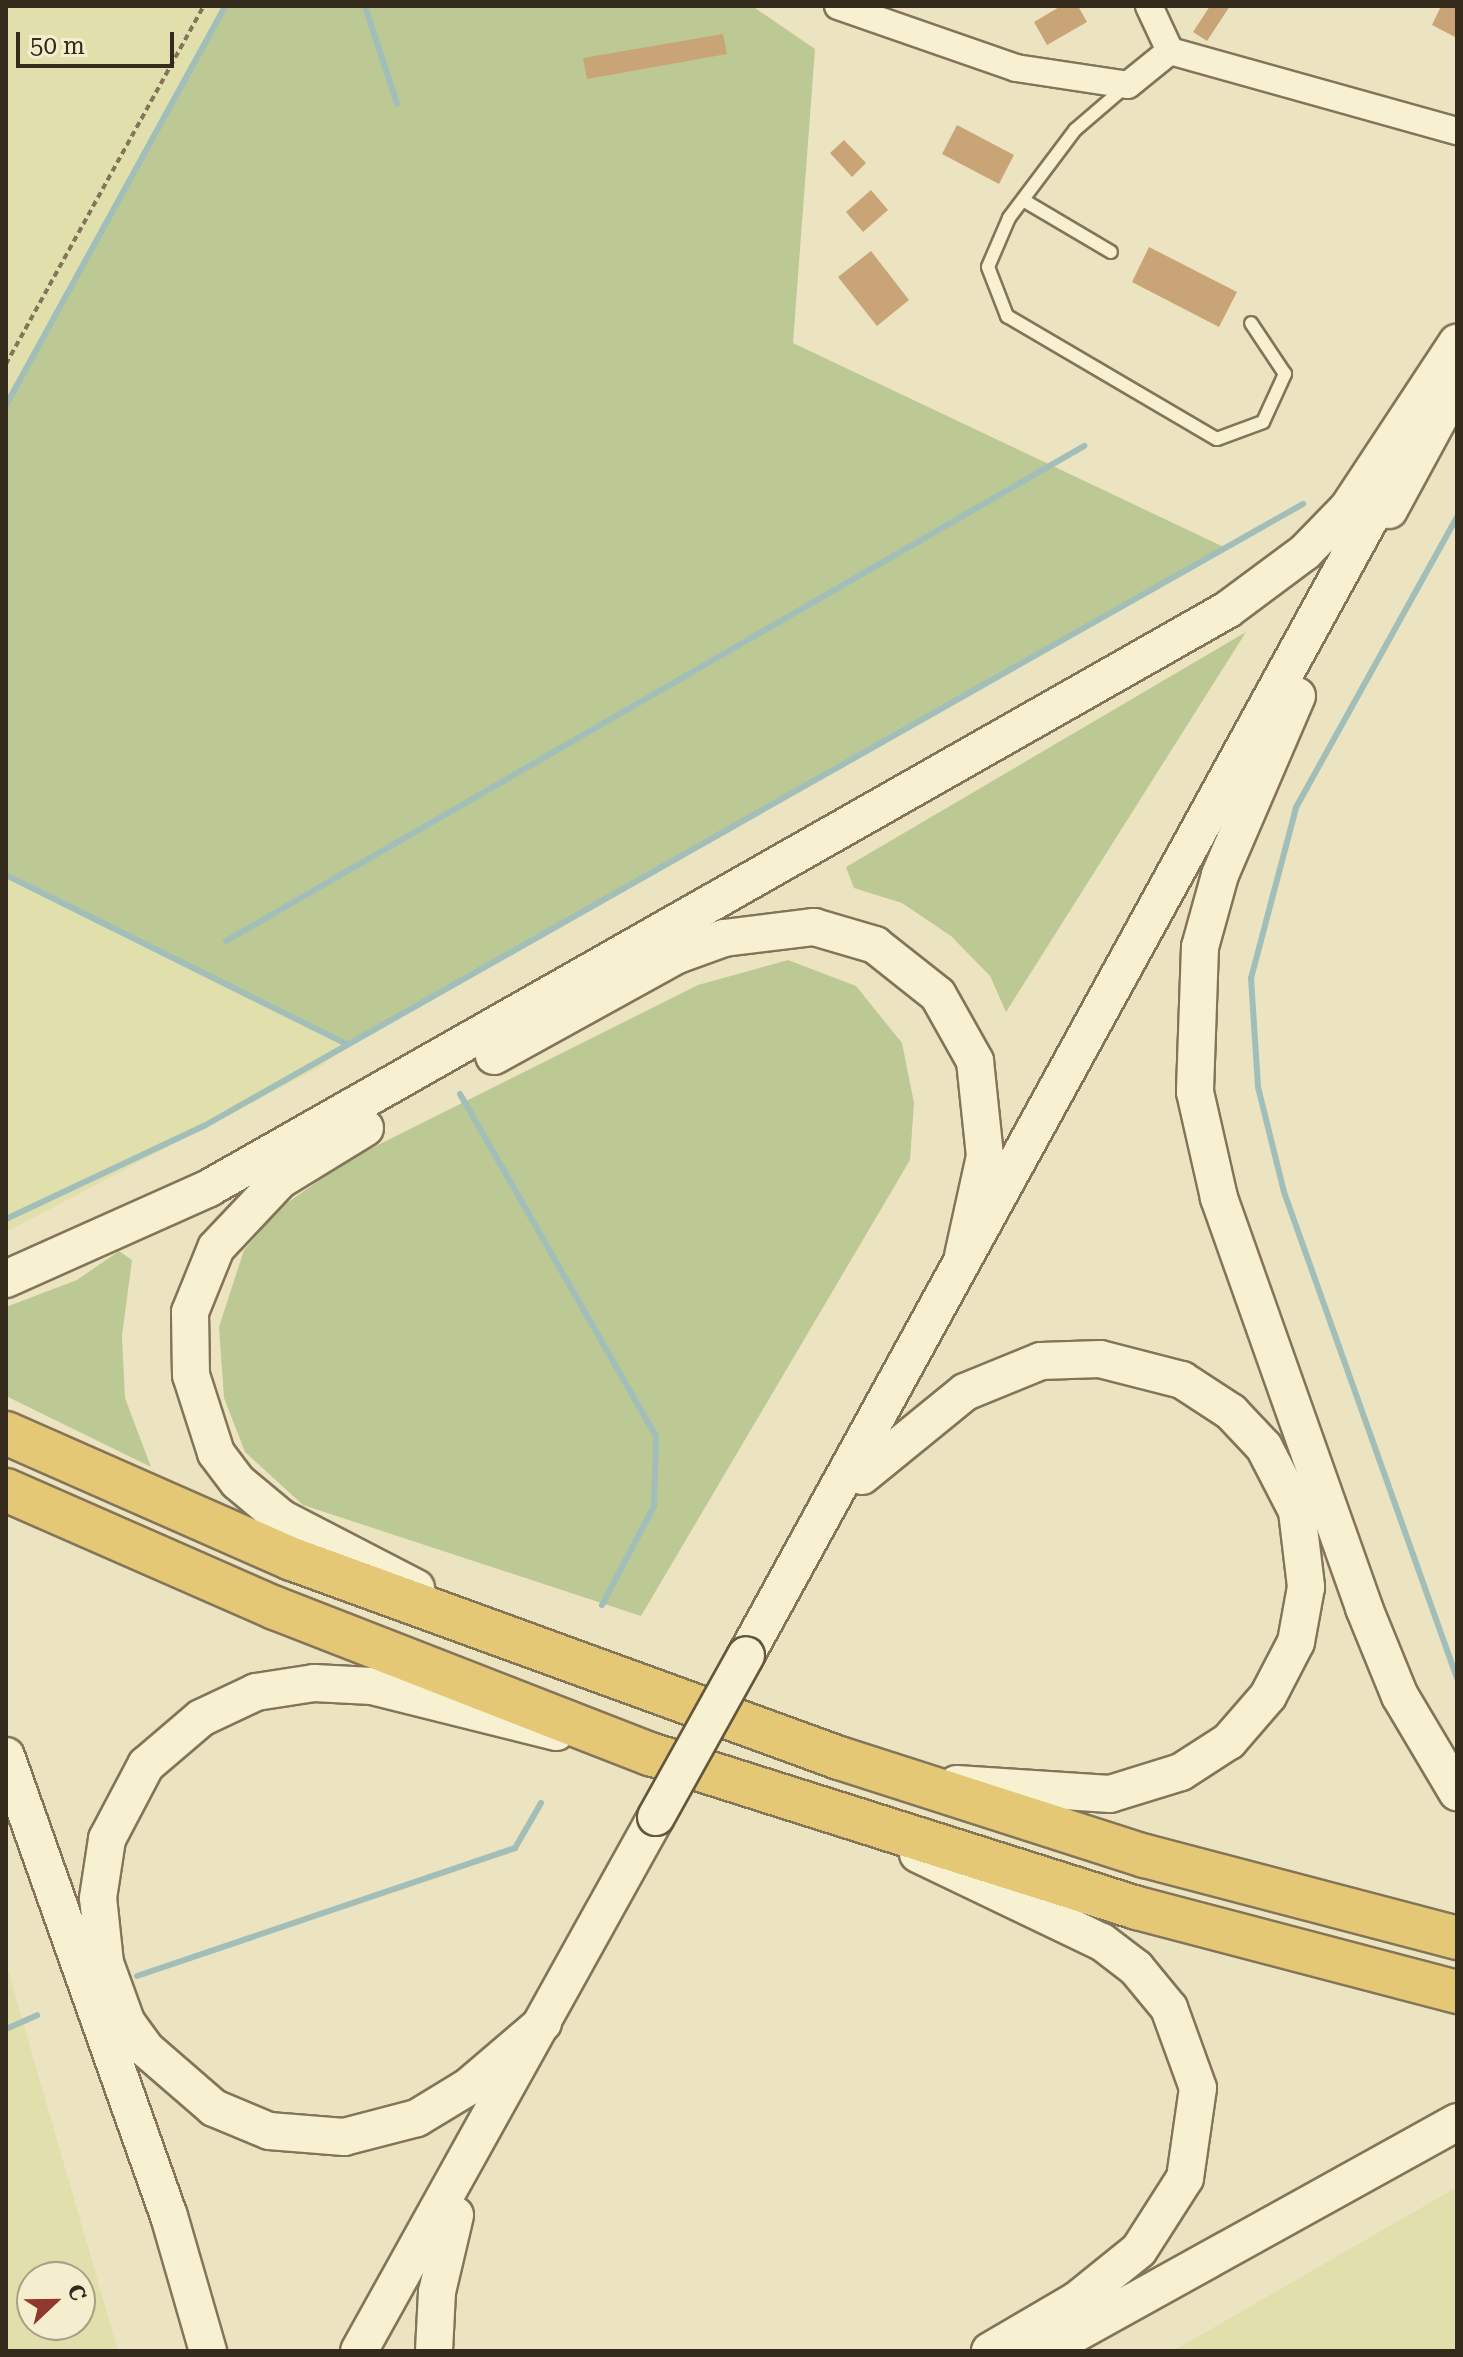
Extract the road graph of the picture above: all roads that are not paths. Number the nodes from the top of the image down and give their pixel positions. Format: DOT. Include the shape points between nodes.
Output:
graph roads {
  1 [pos="838,6"];
  2 [pos="1149,6"];
  3 [pos="1170,51"];
  4 [pos="1128,85"];
  5 [pos="1457,131"];
  6 [pos="1023,200"];
  7 [pos="1111,252"];
  8 [pos="1251,323"];
  9 [pos="1457,343"];
  10 [pos="1457,357"];
  11 [pos="1457,385"];
  12 [pos="1343,595"];
  13 [pos="963,1256"];
  14 [pos="6,1279"];
  15 [pos="6,1433"];
  16 [pos="862,1476"];
  17 [pos="6,1490"];
  18 [pos="534,1650"];
  19 [pos="753,1659"];
  20 [pos="650,1754"];
  21 [pos="6,1756"];
  22 [pos="896,1778"];
  23 [pos="1457,1792"];
  24 [pos="825,1812"];
  25 [pos="663,1820"];
  26 [pos="1457,1938"];
  27 [pos="1457,1992"];
  28 [pos="543,2023"];
  29 [pos="1457,2122"];
  30 [pos="455,2215"];
  31 [pos="208,2351"];
  32 [pos="359,2351"];
  33 [pos="379,2351"];
  34 [pos="434,2351"];
  35 [pos="990,2351"];
  36 [pos="1044,2351"];
  1 -- 4 [label="street" via="1016,68"];
  2 -- 3 [label="street"];
  3 -- 4 [label="street"];
  3 -- 5 [label="street"];
  4 -- 6 [label="lane" via="1075,130"];
  6 -- 7 [label="lane"];
  6 -- 8 [label="lane" via="988,267 1007,316 1217,439 1263,422 1285,374"];
  9 -- 14 [label="main road" via="1348,508 1305,552 1227,610 209,1188"];
  10 -- 13 [label="main road"];
  11 -- 12 [label="main road"];
  12 -- 16 [label="main road"];
  12 -- 23 [label="main road" via="1220,875 1200,947 1195,1092 1219,1198 1364,1608 1406,1707"];
  13 -- 18 [label="main road" via="986,1119 964,1036 908,965 854,937 814,927 761,930 677,955 280,1180 216,1248 190,1312 193,1387 216,1453 281,1518"];
  13 -- 19 [label="main road"];
  15 -- 18 [label="highway" via="292,1559"];
  16 -- 19 [label="main road"];
  16 -- 22 [label="main road" via="965,1392 993,1378 1041,1361 1126,1362 1182,1380 1249,1429 1289,1490 1303,1536 1303,1613 1284,1670 1249,1723 1208,1756 1153,1783 1110,1794"];
  17 -- 20 [label="highway" via="275,1608"];
  18 -- 22 [label="highway"];
  19 -- 25 [label="main road, bridge"];
  20 -- 24 [label="highway"];
  20 -- 28 [label="main road" via="372,1686 291,1685 223,1704 180,1732 146,1765 107,1839 97,1929 126,2021 183,2085 244,2122 295,2137 397,2126 468,2087"];
  21 -- 31 [label="main road" via="169,2216"];
  22 -- 26 [label="highway" via="1159,1860"];
  24 -- 27 [label="highway" via="1137,1908"];
  24 -- 35 [label="main road" via="1102,1942 1153,1987 1192,2061 1200,2118 1195,2148 1158,2226 1109,2277"];
  25 -- 28 [label="main road"];
  25 -- 30 [label="main road"];
  28 -- 32 [label="main road"];
  29 -- 36 [label="main road"];
  30 -- 33 [label="main road"];
  30 -- 34 [label="main road" via="437,2292"];
}
